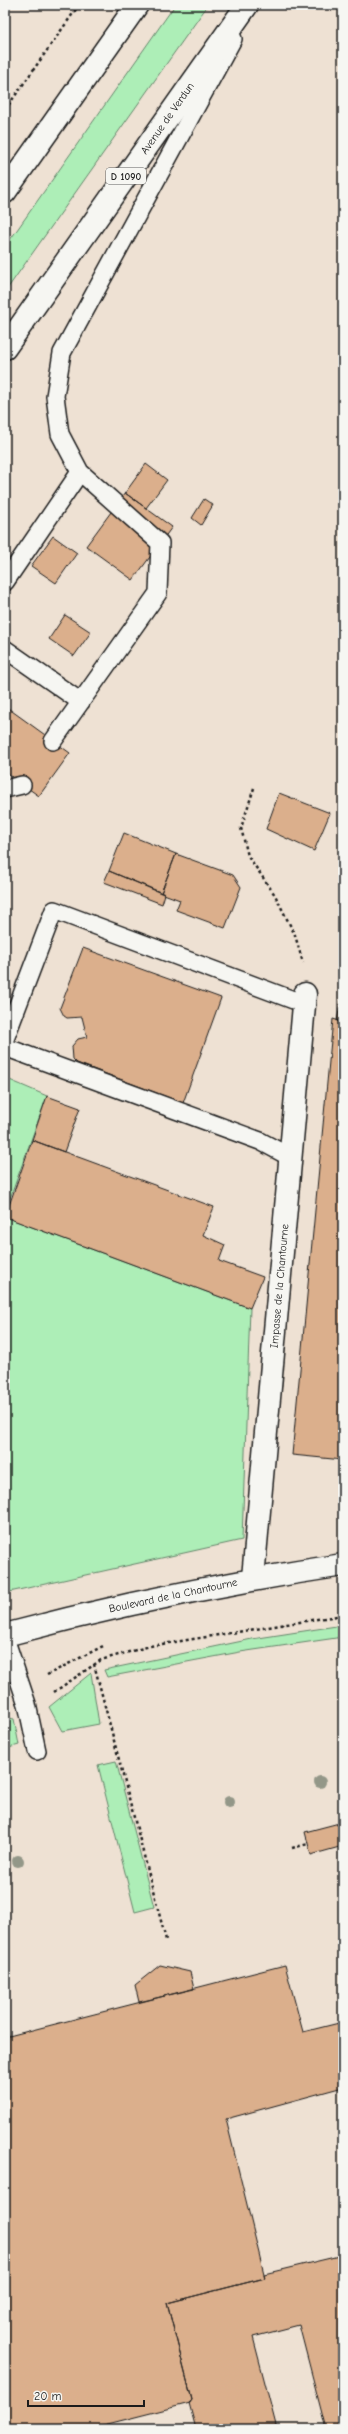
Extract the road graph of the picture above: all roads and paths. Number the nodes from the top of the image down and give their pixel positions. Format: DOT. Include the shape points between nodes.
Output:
graph roads {
  1 [pos="79,5"];
  2 [pos="138,5"];
  3 [pos="247,5"];
  4 [pos="252,5"];
  5 [pos="5,110"];
  6 [pos="5,192"];
  7 [pos="5,348"];
  8 [pos="80,472"];
  9 [pos="5,582"];
  10 [pos="5,649"];
  11 [pos="81,702"];
  12 [pos="53,741"];
  13 [pos="22,785"];
  14 [pos="254,788"];
  15 [pos="5,789"];
  16 [pos="305,999"];
  17 [pos="5,1039"];
  18 [pos="5,1047"];
  19 [pos="290,1156"];
  20 [pos="343,1565"];
  21 [pos="253,1578"];
  22 [pos="343,1615"];
  23 [pos="5,1636"];
  24 [pos="94,1664"];
  25 [pos="27,1704"];
  26 [pos="37,1751"];
  27 [pos="308,1844"];
  28 [pos="292,1848"];
  29 [pos="166,1940"];
  1 -- 5 [label="path"];
  2 -- 6 [label="street"];
  3 -- 7 [label="street, Avenue de Verdun / D 1090"];
  4 -- 8 [label="lane" via="62,353 55,396 60,434"];
  8 -- 9 [label="lane"];
  8 -- 11 [label="lane" via="160,543 158,593"];
  10 -- 11 [label="lane"];
  11 -- 12 [label="lane"];
  13 -- 15 [label="lane"];
  14 -- 16 [label="path" via="242,828 248,856 275,895 295,935 304,969"];
  16 -- 17 [label="lane" via="54,910"];
  16 -- 19 [label="street, Impasse de la Chantourne"];
  18 -- 19 [label="lane" via="260,1141"];
  19 -- 21 [label="street, Impasse de la Chantourne"];
  20 -- 21 [label="street, Boulevard de la Chantourne"];
  21 -- 23 [label="street, Boulevard de la Chantourne" via="130,1603"];
  22 -- 24 [label="path" via="150,1646"];
  23 -- 25 [label="lane"];
  24 -- 25 [label="path" via="44,1699"];
  24 -- 29 [label="path"];
  25 -- 26 [label="lane"];
  27 -- 28 [label="path"];
}
